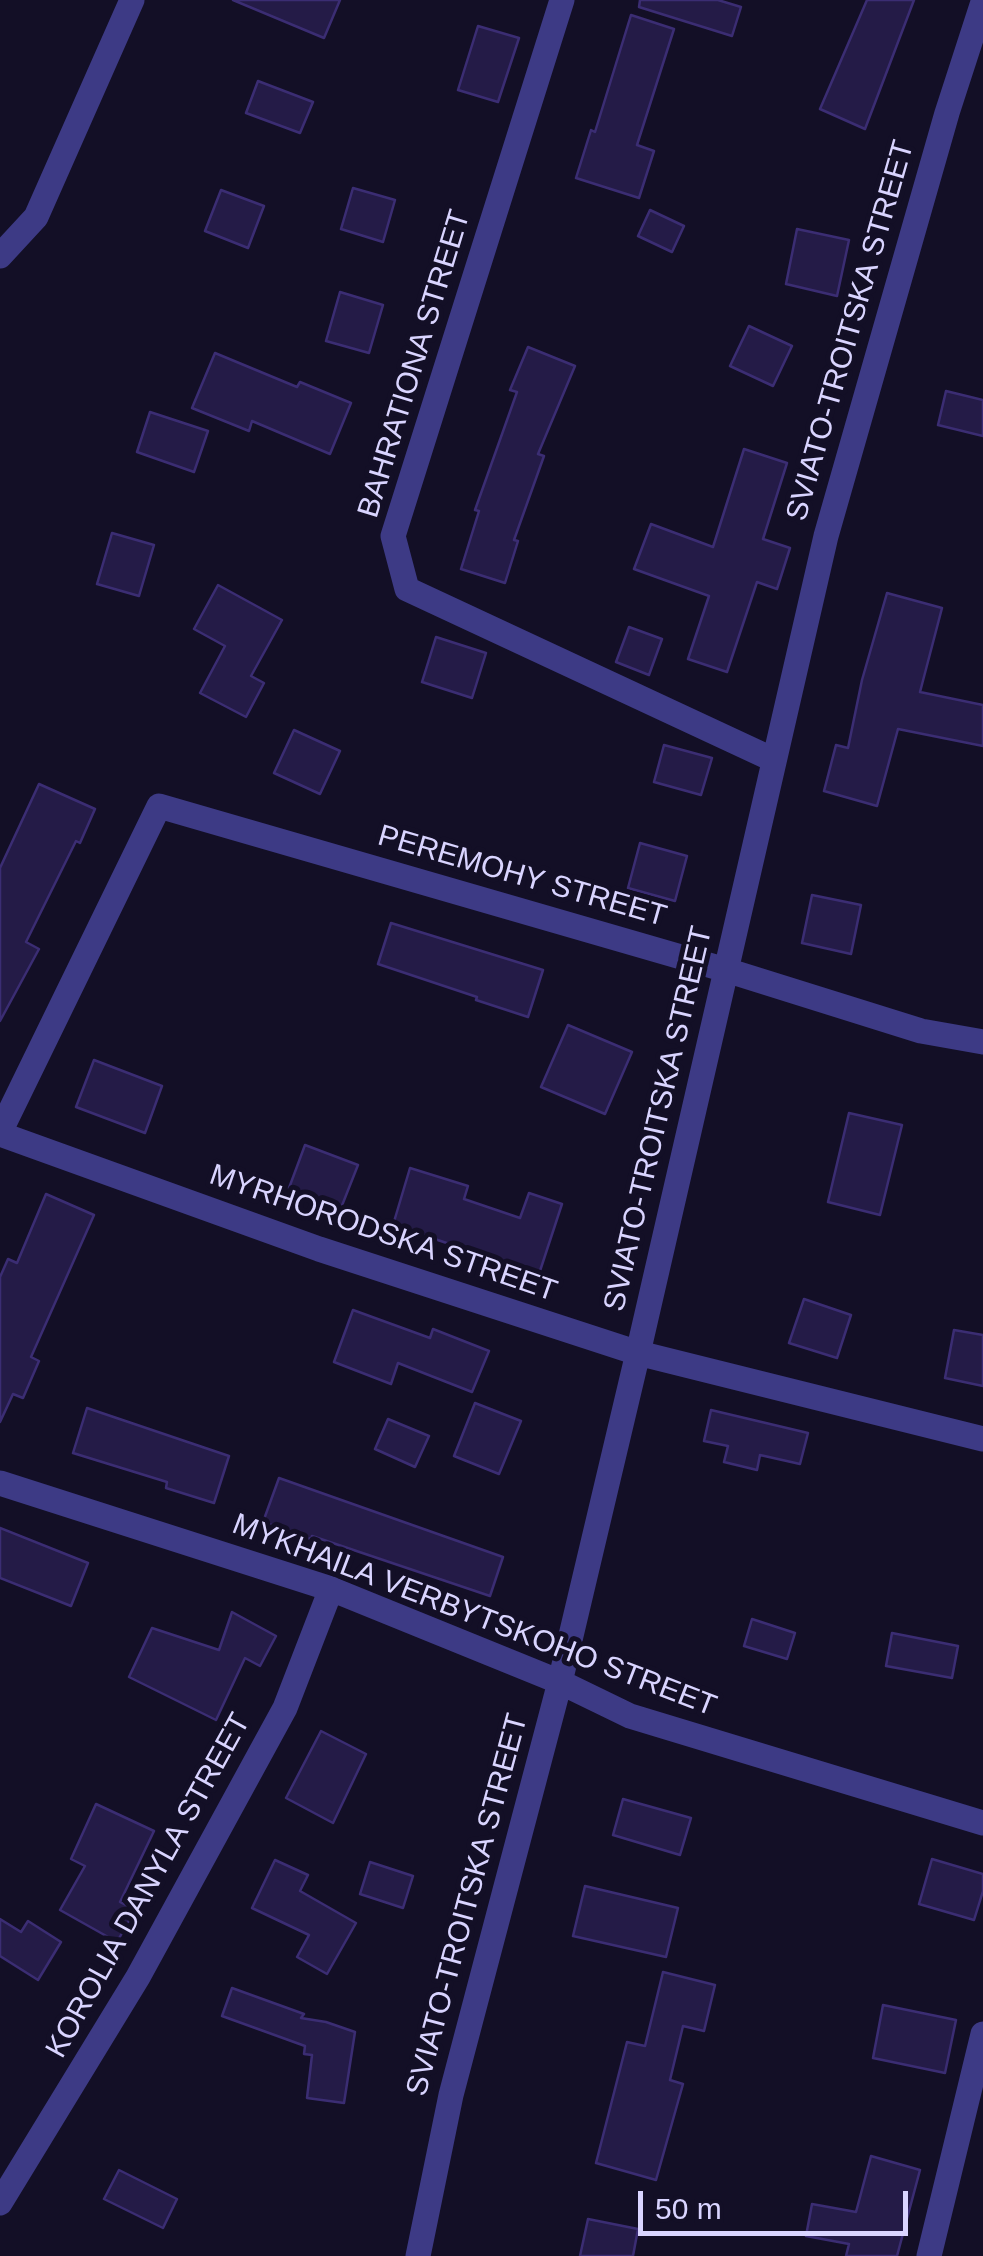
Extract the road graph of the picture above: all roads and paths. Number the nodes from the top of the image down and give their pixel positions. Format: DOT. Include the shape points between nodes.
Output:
graph roads {
  1 [pos="132,0"];
  2 [pos="562,0"];
  3 [pos="983,2"];
  4 [pos="0,256"];
  5 [pos="774,760"];
  6 [pos="726,970"];
  7 [pos="983,1042"];
  8 [pos="0,1133"];
  9 [pos="638,1353"];
  10 [pos="983,1440"];
  11 [pos="0,1482"];
  12 [pos="331,1590"];
  13 [pos="560,1682"];
  14 [pos="983,1823"];
  15 [pos="983,2034"];
  16 [pos="0,2202"];
  17 [pos="418,2256"];
  18 [pos="929,2256"];
  1 -- 4 [label="street" via="36,217"];
  2 -- 5 [label="street, BAHRATIONA STREET" via="393,536 407,589"];
  3 -- 5 [label="street, SVIATO-TROITSKA STREET" via="826,536"];
  5 -- 6 [label="street, SVIATO-TROITSKA STREET"];
  6 -- 7 [label="street, PEREMOHY STREET" via="920,1031"];
  6 -- 8 [label="street, PEREMOHY STREET" via="159,806"];
  6 -- 9 [label="street, SVIATO-TROITSKA STREET"];
  8 -- 9 [label="street, MYRHORODSKA STREET" via="319,1249"];
  9 -- 10 [label="street, MYRHORODSKA STREET"];
  9 -- 13 [label="street, SVIATO-TROITSKA STREET"];
  11 -- 12 [label="street, MYKHAILA VERBYTSKOHO STREET"];
  12 -- 13 [label="street, MYKHAILA VERBYTSKOHO STREET"];
  12 -- 16 [label="street, KOROLIA DANYLA STREET" via="285,1708 128,1993"];
  13 -- 14 [label="street, MYKHAILA VERBYTSKOHO STREET" via="630,1716"];
  13 -- 17 [label="street, SVIATO-TROITSKA STREET" via="452,2095"];
  15 -- 18 [label="street"];
}
